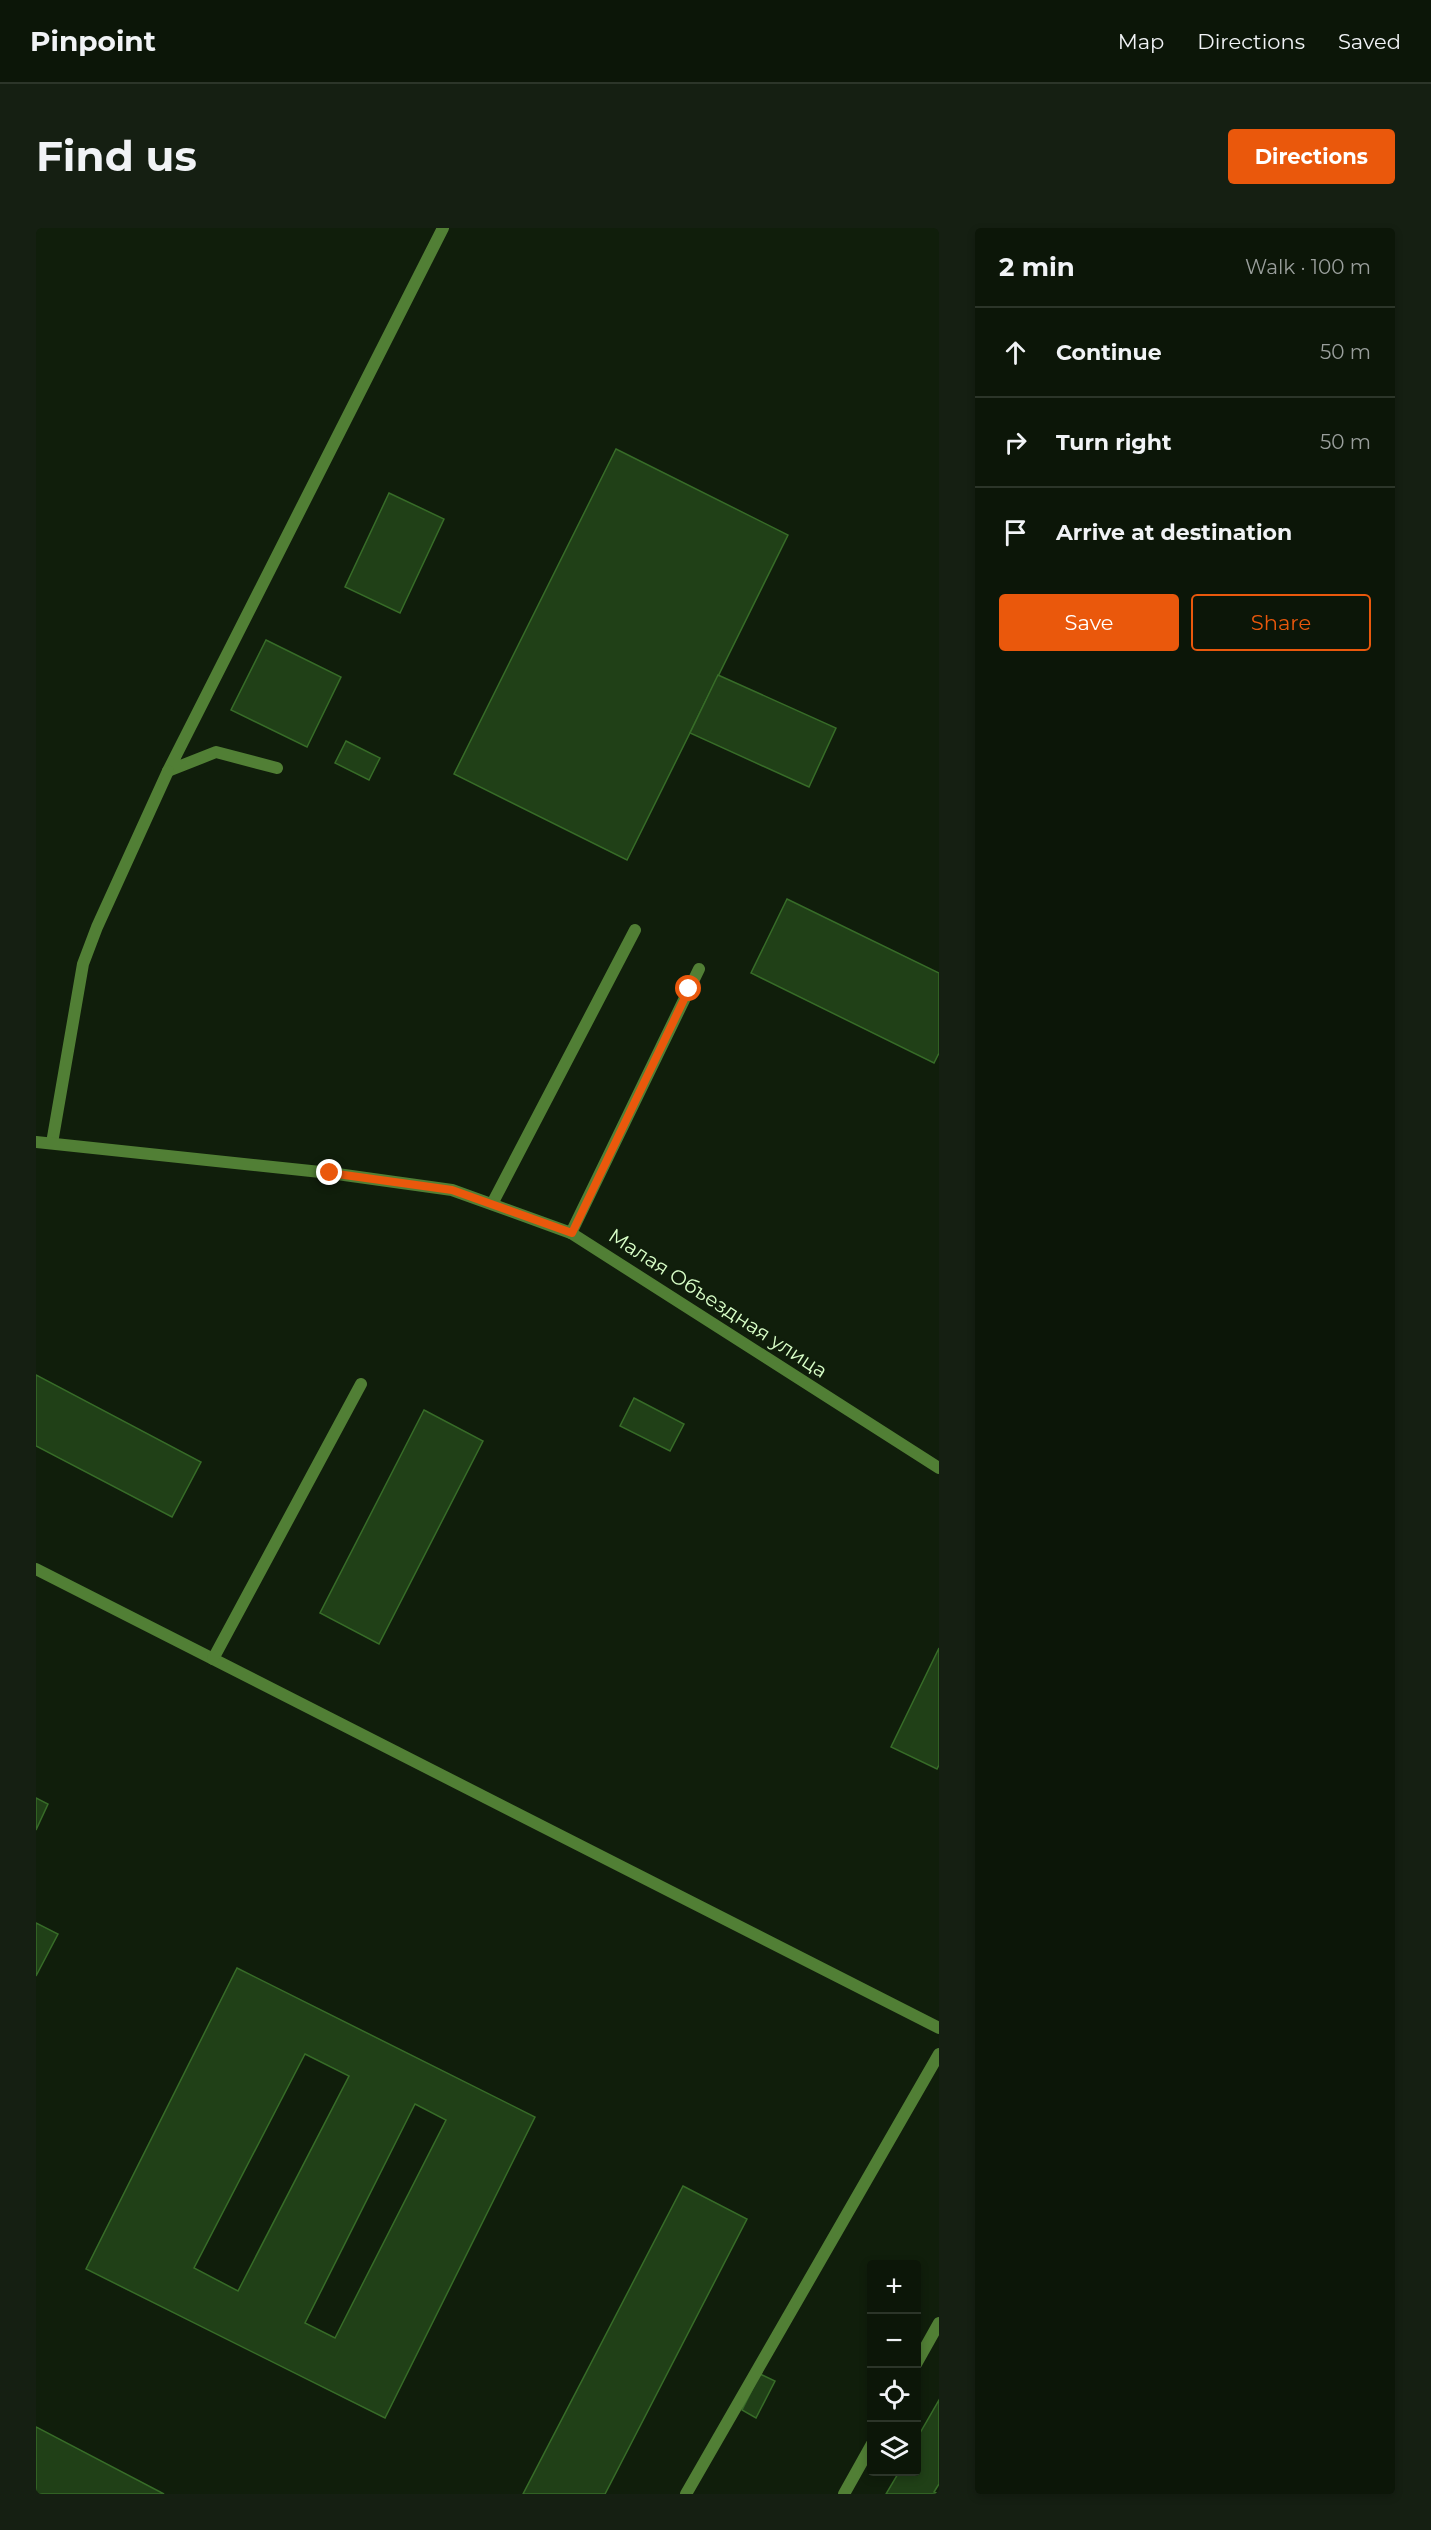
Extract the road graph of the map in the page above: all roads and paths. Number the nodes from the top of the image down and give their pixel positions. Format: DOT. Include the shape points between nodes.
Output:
graph roads {
  1 [pos="443,228"];
  2 [pos="277,768"];
  3 [pos="168,771"];
  4 [pos="635,930"];
  5 [pos="699,969"];
  6 [pos="36,1142"];
  7 [pos="51,1143"];
  8 [pos="492,1204"];
  9 [pos="572,1233"];
  10 [pos="361,1384"];
  11 [pos="939,1468"];
  12 [pos="36,1569"];
  13 [pos="213,1659"];
  14 [pos="939,2028"];
  15 [pos="939,2054"];
  16 [pos="939,2322"];
  17 [pos="921,2355"];
  18 [pos="867,2453"];
  19 [pos="686,2494"];
  20 [pos="844,2494"];
  1 -- 3 [label="street"];
  2 -- 3 [label="street" via="216,752"];
  3 -- 7 [label="street" via="83,964"];
  4 -- 8 [label="street"];
  5 -- 9 [label="street"];
  6 -- 7 [label="street, Малая Объездная улица"];
  7 -- 8 [label="street, Малая Объездная улица" via="441,1188"];
  8 -- 9 [label="street, Малая Объездная улица"];
  9 -- 11 [label="street, Малая Объездная улица"];
  10 -- 13 [label="street"];
  12 -- 13 [label="street"];
  13 -- 14 [label="street"];
  15 -- 19 [label="street"];
  16 -- 17 [label="street"];
  18 -- 20 [label="street"];
}
